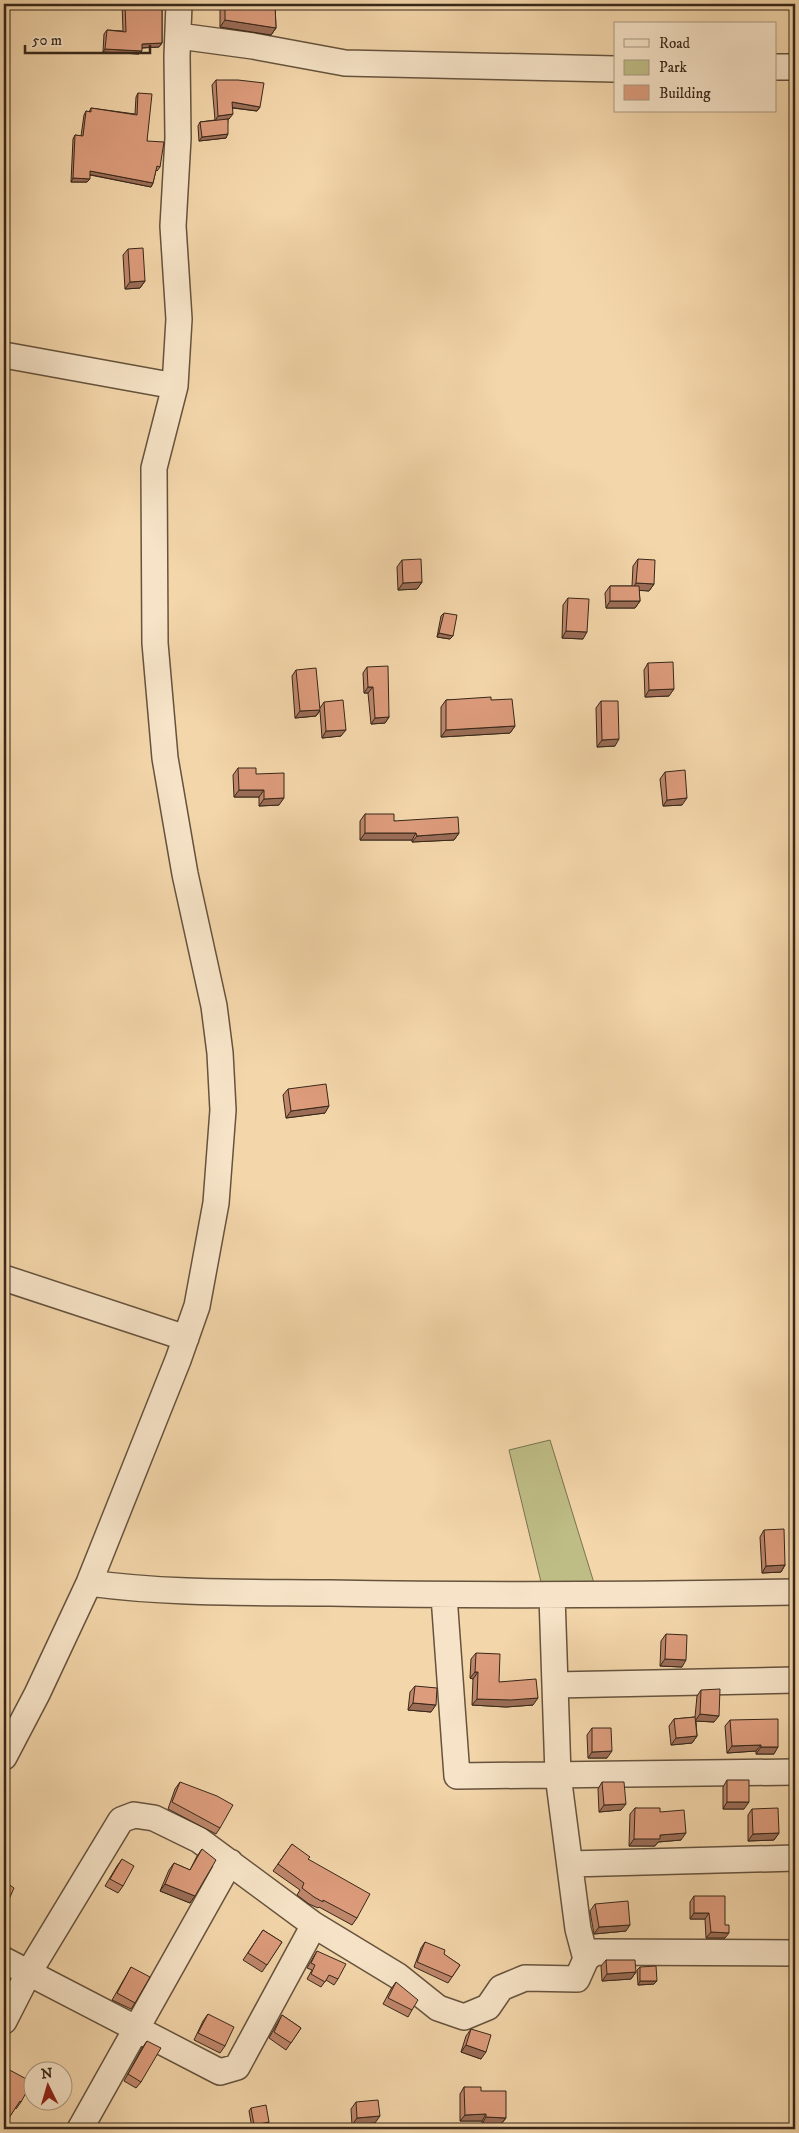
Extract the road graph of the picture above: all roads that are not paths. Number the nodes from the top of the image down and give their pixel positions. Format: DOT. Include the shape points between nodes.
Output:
graph roads {
  1 [pos="179,4"];
  2 [pos="179,36"];
  3 [pos="776,67"];
  4 [pos="795,67"];
  5 [pos="614,69"];
  6 [pos="4,355"];
  7 [pos="175,386"];
  8 [pos="4,1278"];
  9 [pos="186,1338"];
  10 [pos="89,1583"];
  11 [pos="795,1592"];
  12 [pos="444,1596"];
  13 [pos="552,1596"];
  14 [pos="795,1680"];
  15 [pos="555,1685"];
  16 [pos="4,1757"];
  17 [pos="795,1772"];
  18 [pos="558,1775"];
  19 [pos="795,1858"];
  20 [pos="230,1862"];
  21 [pos="570,1864"];
  22 [pos="314,1925"];
  23 [pos="795,1953"];
  24 [pos="586,1959"];
  25 [pos="4,1960"];
  26 [pos="29,1972"];
  27 [pos="4,2021"];
  28 [pos="137,2029"];
  29 [pos="80,2129"];
  1 -- 2 [label="street"];
  2 -- 5 [label="street" via="345,63"];
  2 -- 7 [label="street" via="173,226 179,319"];
  3 -- 4 [label="street"];
  6 -- 7 [label="street"];
  7 -- 9 [label="street" via="154,468 155,643 163,743 185,874 214,1006 223,1110 216,1202 197,1306"];
  8 -- 9 [label="street"];
  9 -- 10 [label="street"];
  10 -- 12 [label="street" via="206,1591"];
  10 -- 16 [label="street"];
  11 -- 13 [label="street"];
  12 -- 13 [label="street"];
  12 -- 18 [label="street" via="457,1776"];
  13 -- 15 [label="street"];
  14 -- 15 [label="street"];
  15 -- 18 [label="street"];
  17 -- 18 [label="street"];
  18 -- 21 [label="street"];
  19 -- 21 [label="street"];
  20 -- 22 [label="street"];
  20 -- 26 [label="street" via="199,1840 154,1818 134,1815 121,1820"];
  20 -- 28 [label="street"];
  21 -- 24 [label="street" via="578,1929"];
  22 -- 24 [label="street" via="398,1976 438,2008 464,2016 488,2007 501,1988 525,1978 577,1980"];
  22 -- 28 [label="street" via="237,2068 220,2072"];
  23 -- 24 [label="street" via="595,1952"];
  25 -- 26 [label="street"];
  26 -- 27 [label="street"];
  26 -- 28 [label="street"];
  28 -- 29 [label="street"];
}
